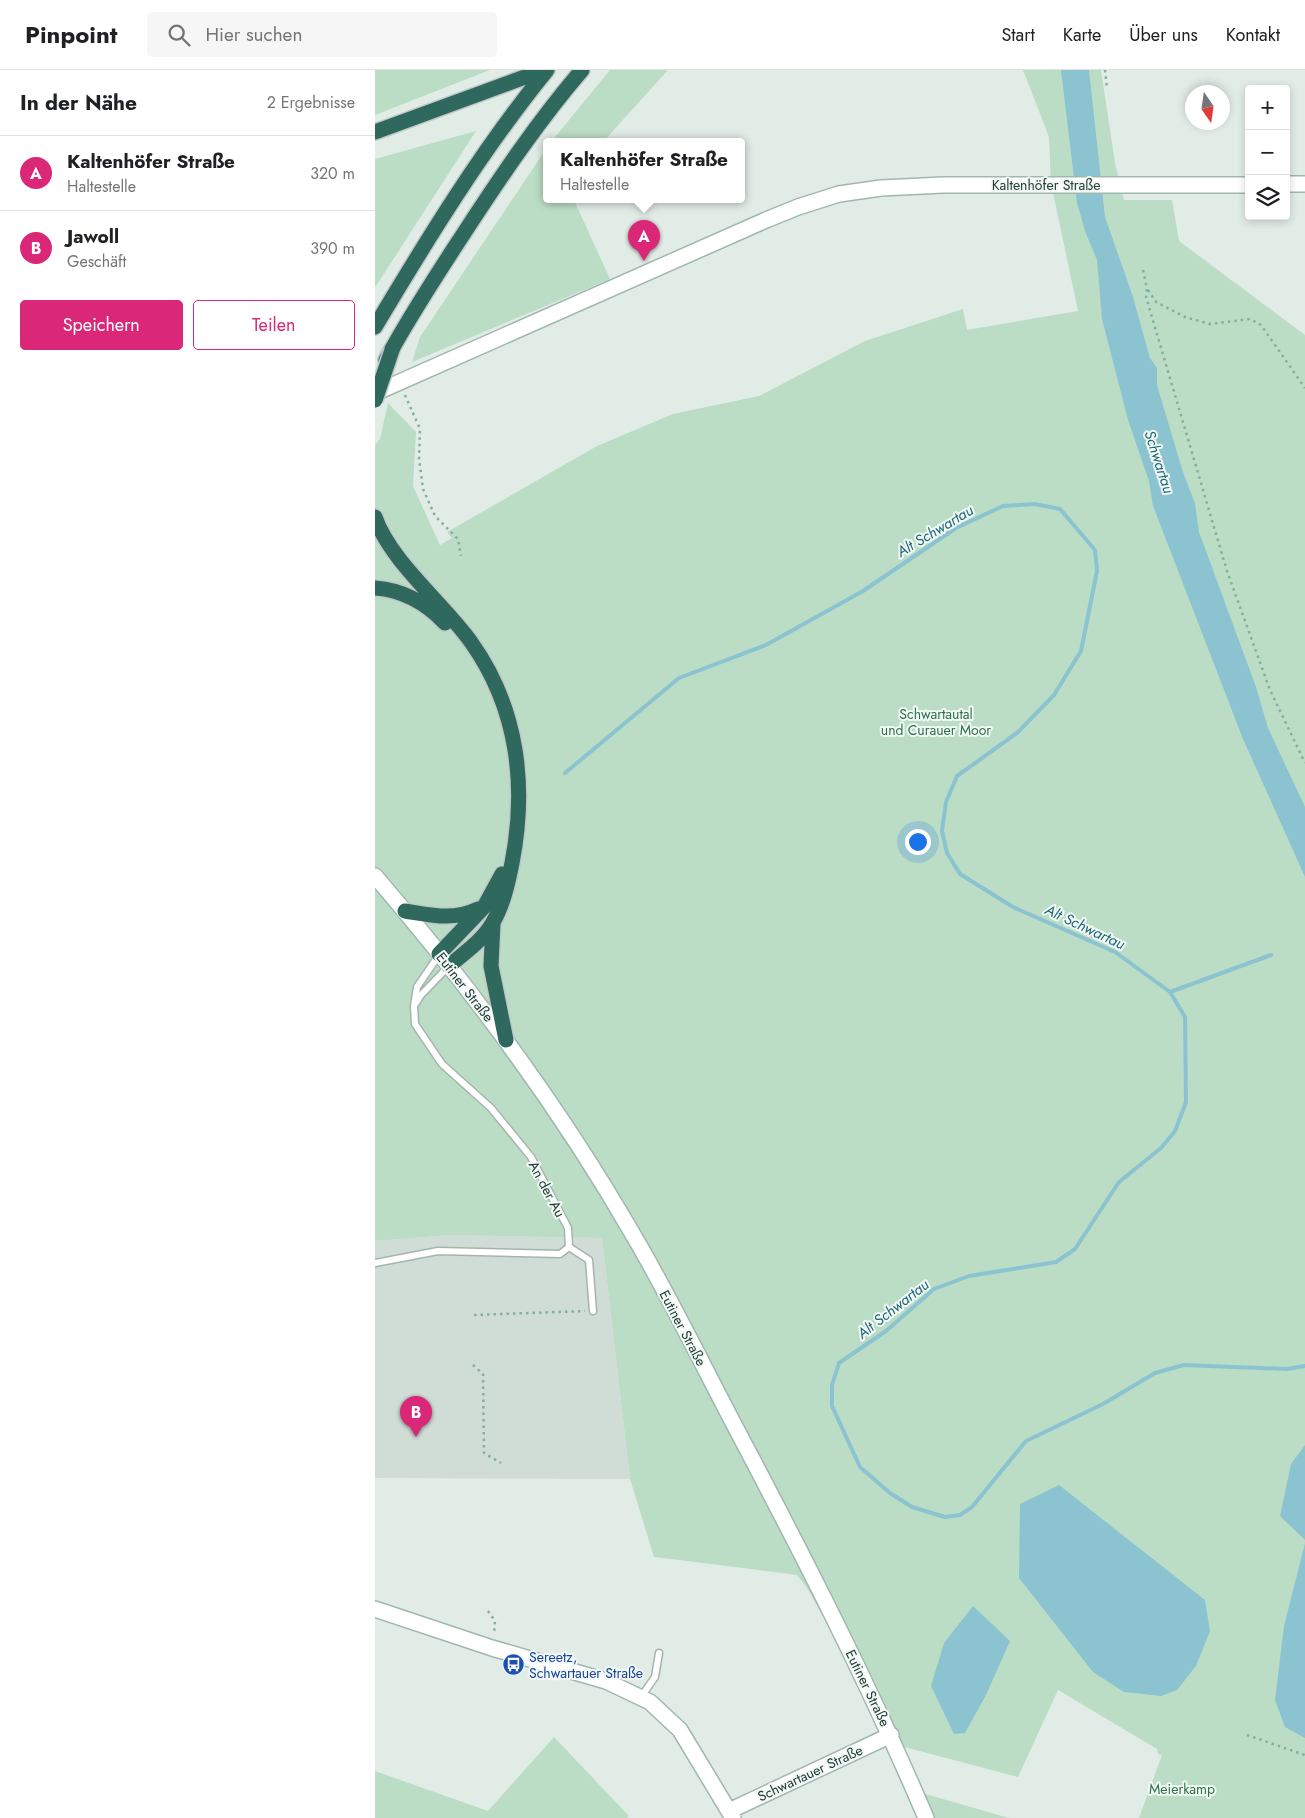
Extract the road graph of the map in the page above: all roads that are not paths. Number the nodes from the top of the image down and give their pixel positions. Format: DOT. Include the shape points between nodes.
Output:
graph roads {
  1 [pos="546,70"];
  2 [pos="582,70"];
  3 [pos="375,132"];
  4 [pos="1245,184"];
  5 [pos="1290,184"];
  6 [pos="1305,184"];
  7 [pos="375,327"];
  8 [pos="392,350"];
  9 [pos="375,381"];
  10 [pos="375,393"];
  11 [pos="375,400"];
  12 [pos="375,517"];
  13 [pos="375,588"];
  14 [pos="375,876"];
  15 [pos="484,907"];
  16 [pos="405,911"];
  17 [pos="493,923"];
  18 [pos="439,954"];
  19 [pos="449,966"];
  20 [pos="414,1006"];
  21 [pos="506,1040"];
  22 [pos="569,1247"];
  23 [pos="375,1263"];
  24 [pos="593,1311"];
  25 [pos="375,1609"];
  26 [pos="659,1653"];
  27 [pos="641,1697"];
  28 [pos="891,1735"];
  29 [pos="731,1815"];
  30 [pos="926,1818"];
  1 -- 3 [label="highway"];
  1 -- 7 [label="highway" via="469,173"];
  2 -- 8 [label="highway" via="496,184 419,302"];
  4 -- 10 [label="street, Kaltenhöfer Straße" via="943,185 839,194 766,220"];
  5 -- 6 [label="street"];
  8 -- 9 [label="highway, bridge"];
  8 -- 11 [label="highway, bridge"];
  12 -- 17 [label="highway" via="393,548 471,642 490,672 507,712 517,762 519,827 509,876"];
  13 -- 15 [label="highway" via="387,588 418,600 436,614 477,664 497,710 509,757 510,829 502,873"];
  14 -- 16 [label="street, Eutiner Straße"];
  15 -- 16 [label="highway" via="449,918"];
  15 -- 18 [label="highway"];
  16 -- 18 [label="street, Eutiner Straße"];
  17 -- 19 [label="highway" via="480,940"];
  17 -- 21 [label="highway" via="491,966"];
  18 -- 19 [label="street, Eutiner Straße"];
  18 -- 20 [label="lane, An der Au" via="417,987"];
  19 -- 20 [label="lane" via="421,994"];
  19 -- 21 [label="street, Eutiner Straße"];
  20 -- 22 [label="lane, An der Au" via="415,1024 442,1064 491,1108 531,1157 568,1228"];
  21 -- 28 [label="street, Eutiner Straße" via="574,1138 635,1238 754,1462"];
  22 -- 23 [label="lane" via="560,1254 438,1251"];
  22 -- 24 [label="lane" via="589,1260"];
  25 -- 27 [label="street, Schwartauer Straße" via="606,1681"];
  26 -- 27 [label="lane" via="655,1677"];
  27 -- 29 [label="street, Schwartauer Straße" via="680,1730"];
  28 -- 29 [label="street, Schwartauer Straße"];
  28 -- 30 [label="street, Eutiner Straße"];
}
